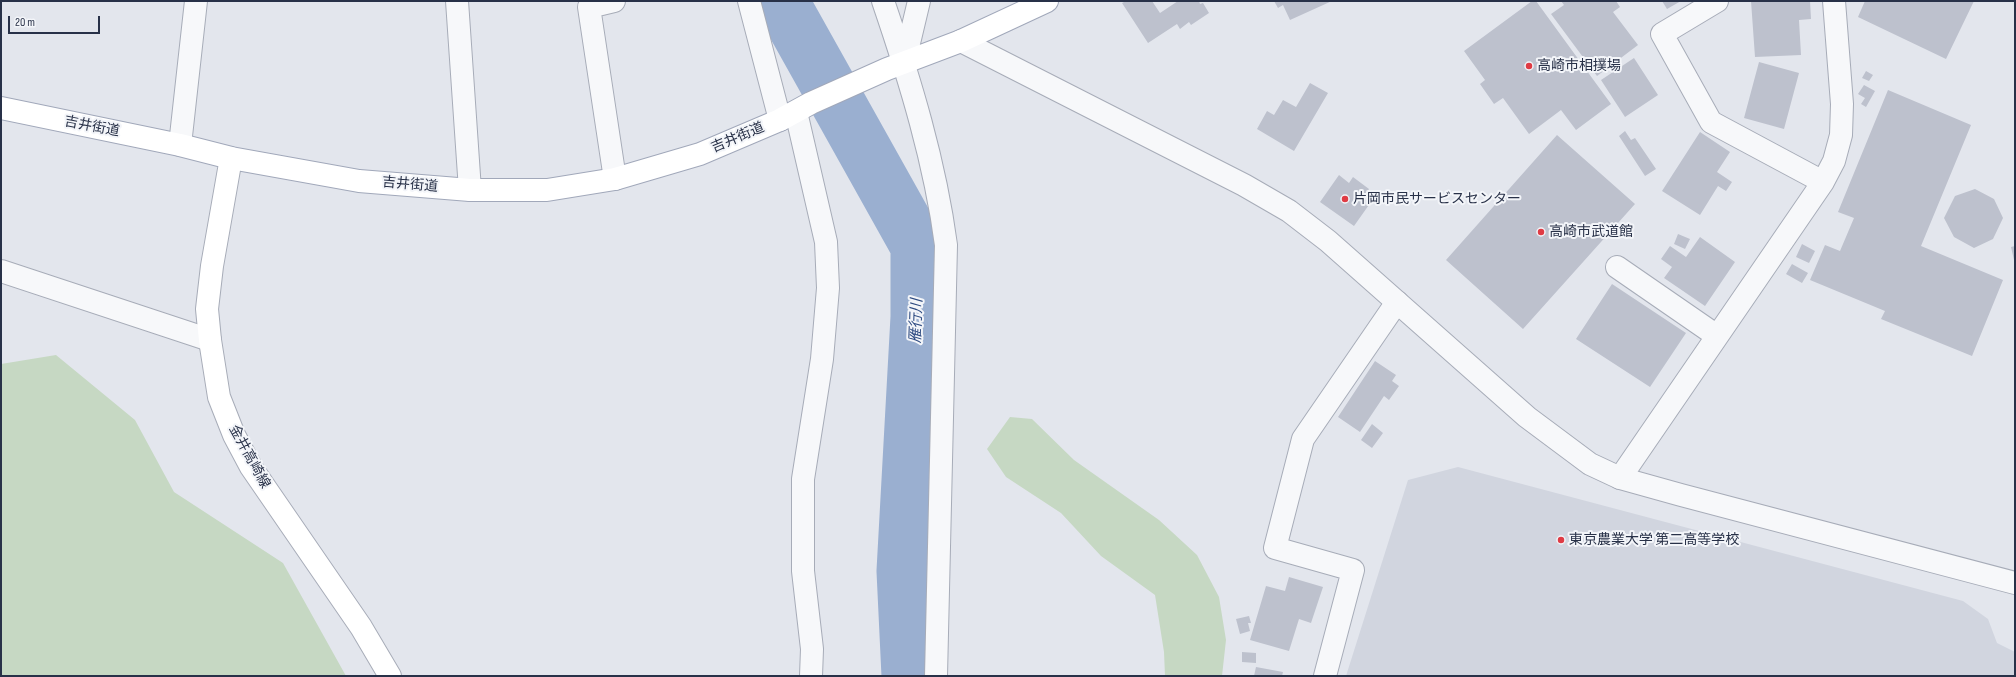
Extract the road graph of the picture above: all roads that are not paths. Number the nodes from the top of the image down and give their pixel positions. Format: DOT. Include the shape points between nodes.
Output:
graph roads {
  1 [pos="196,1"];
  2 [pos="457,1"];
  3 [pos="614,1"];
  4 [pos="749,1"];
  5 [pos="883,1"];
  6 [pos="919,1"];
  7 [pos="1047,1"];
  8 [pos="1717,1"];
  9 [pos="1834,1"];
  10 [pos="961,41"];
  11 [pos="896,66"];
  12 [pos="1,108"];
  13 [pos="796,112"];
  14 [pos="180,145"];
  15 [pos="231,158"];
  16 [pos="615,179"];
  17 [pos="1823,182"];
  18 [pos="470,190"];
  19 [pos="1617,267"];
  20 [pos="1,271"];
  21 [pos="1397,302"];
  22 [pos="1717,336"];
  23 [pos="210,340"];
  24 [pos="1620,478"];
  25 [pos="2015,583"];
  26 [pos="390,676"];
  27 [pos="811,676"];
  28 [pos="936,676"];
  29 [pos="1325,676"];
  1 -- 14 [label="street"];
  2 -- 18 [label="street"];
  3 -- 16 [label="street" via="589,7"];
  4 -- 13 [label="street"];
  5 -- 11 [label="street"];
  6 -- 11 [label="street"];
  7 -- 10 [label="main road"];
  8 -- 17 [label="street" via="1662,34 1711,122"];
  9 -- 17 [label="street" via="1842,104 1841,135 1834,161"];
  10 -- 11 [label="main road"];
  10 -- 21 [label="street" via="1244,185 1289,211 1328,241"];
  11 -- 13 [label="main road, 吉井街道"];
  11 -- 28 [label="street" via="940,199 946,245"];
  12 -- 14 [label="main road, 吉井街道"];
  13 -- 16 [label="main road, 吉井街道" via="700,154"];
  13 -- 27 [label="street" via="826,242 828,288 822,359 803,479 803,572 812,649"];
  14 -- 15 [label="main road, 吉井街道"];
  15 -- 18 [label="main road, 吉井街道" via="359,181"];
  15 -- 23 [label="main road, 金井高崎線" via="207,309"];
  16 -- 18 [label="main road, 吉井街道" via="547,190"];
  17 -- 22 [label="street"];
  19 -- 22 [label="street"];
  20 -- 23 [label="street"];
  21 -- 24 [label="street" via="1527,417 1590,464"];
  21 -- 29 [label="street" via="1303,439 1275,548 1353,570"];
  22 -- 24 [label="street"];
  23 -- 26 [label="main road, 金井高崎線" via="220,397 234,436 251,467 361,627"];
  24 -- 25 [label="street"];
}
